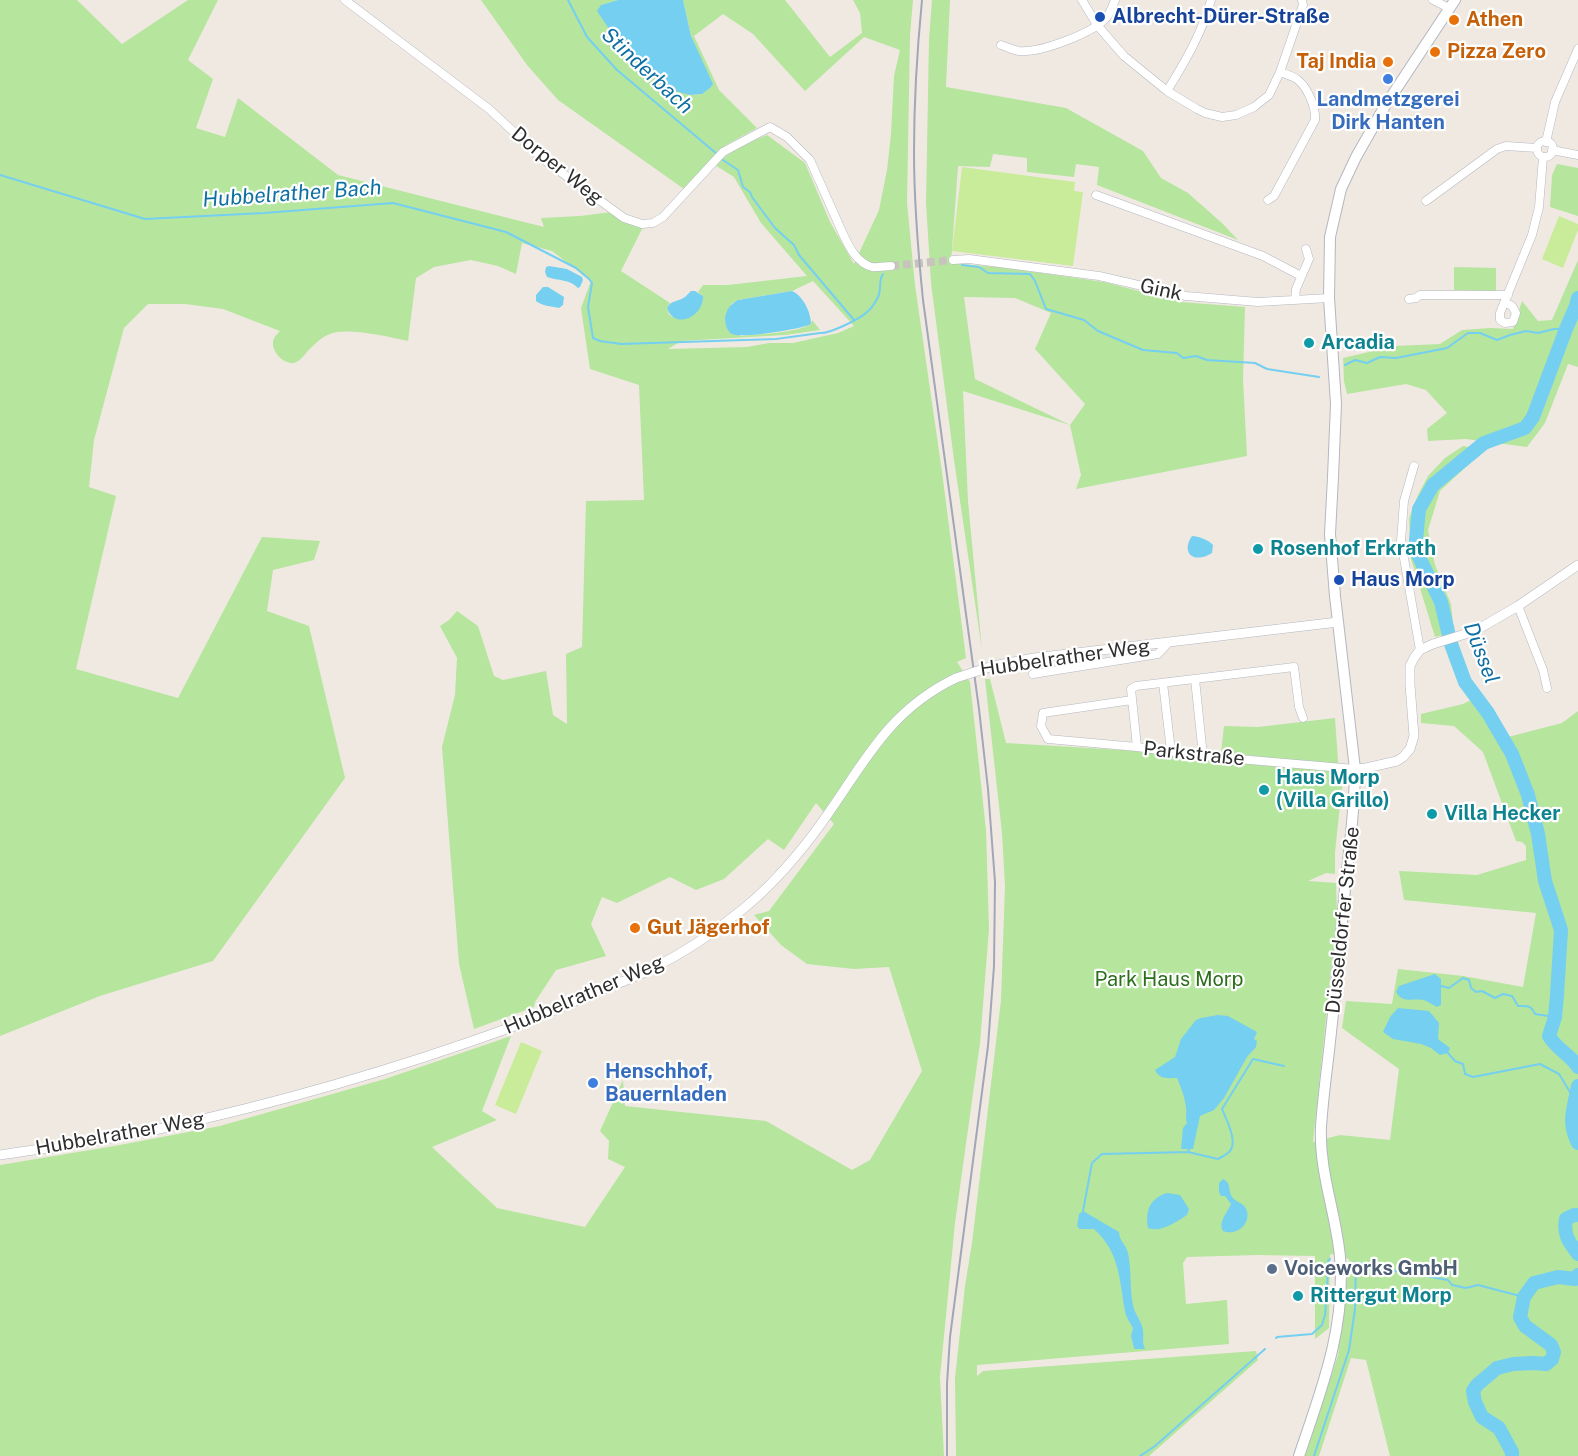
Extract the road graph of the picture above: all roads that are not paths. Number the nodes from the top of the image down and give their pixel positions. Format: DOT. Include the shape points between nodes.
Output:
graph roads {
  1 [pos="345,0"];
  2 [pos="1082,0"];
  3 [pos="1115,0"];
  4 [pos="1211,0"];
  5 [pos="1302,0"];
  6 [pos="1433,0"];
  7 [pos="1452,4"];
  8 [pos="1097,26"];
  9 [pos="1001,45"];
  10 [pos="1578,49"];
  11 [pos="1280,72"];
  12 [pos="1167,91"];
  13 [pos="1546,142"];
  14 [pos="1537,148"];
  15 [pos="1552,150"];
  16 [pos="1578,156"];
  17 [pos="1543,157"];
  18 [pos="1096,195"];
  19 [pos="1268,200"];
  20 [pos="1426,201"];
  21 [pos="1306,249"];
  22 [pos="953,260"];
  23 [pos="891,266"];
  24 [pos="1301,276"];
  25 [pos="1329,298"];
  26 [pos="1409,299"];
  27 [pos="1295,300"];
  28 [pos="1414,466"];
  29 [pos="1578,565"];
  30 [pos="1518,606"];
  31 [pos="1338,622"];
  32 [pos="1168,643"];
  33 [pos="1420,650"];
  34 [pos="1033,674"];
  35 [pos="1195,679"];
  36 [pos="1162,683"];
  37 [pos="1547,688"];
  38 [pos="1132,700"];
  39 [pos="1303,718"];
  40 [pos="1137,747"];
  41 [pos="1171,751"];
  42 [pos="1203,756"];
  43 [pos="1355,769"];
  44 [pos="0,1155"];
  45 [pos="1299,1456"];
  1 -- 23 [label="street, Dorper Weg" via="489,109 543,159 624,218 642,224 663,217 723,152 770,127 787,137 810,160 855,255 872,267"];
  2 -- 8 [label="street"];
  3 -- 8 [label="street" via="1107,17"];
  4 -- 12 [label="street" via="1201,30"];
  5 -- 11 [label="street"];
  6 -- 7 [label="street"];
  7 -- 25 [label="main road, Düsseldorfer Straße" via="1385,106 1341,189 1330,237"];
  8 -- 9 [label="street" via="1046,47 1020,51"];
  8 -- 12 [label="street" via="1124,56"];
  10 -- 13 [label="street" via="1555,102"];
  11 -- 12 [label="street" via="1269,94 1236,115 1205,113"];
  11 -- 19 [label="street" via="1298,80 1316,115 1274,196"];
  13 -- 14 [label="street" via="1539,143"];
  13 -- 15 [label="street"];
  14 -- 17 [label="street"];
  14 -- 20 [label="street" via="1497,149"];
  15 -- 16 [label="street"];
  15 -- 17 [label="street"];
  17 -- 26 [label="street" via="1539,207 1532,235 1507,299 1420,295"];
  18 -- 24 [label="street" via="1263,256"];
  21 -- 24 [label="street" via="1309,259"];
  22 -- 27 [label="street, Gink" via="1099,276 1186,296 1258,302"];
  24 -- 27 [label="street"];
  25 -- 27 [label="street, Gink"];
  25 -- 31 [label="main road, Düsseldorfer Straße" via="1336,404 1330,534"];
  28 -- 33 [label="street" via="1404,501 1401,541"];
  29 -- 30 [label="street"];
  30 -- 33 [label="street" via="1475,631"];
  30 -- 37 [label="street"];
  31 -- 32 [label="street, Hubbelrather Weg"];
  31 -- 43 [label="main road, Düsseldorfer Straße"];
  32 -- 34 [label="street, Hubbelrather Weg" via="1158,654"];
  32 -- 44 [label="street, Hubbelrather Weg, bridge" via="993,666 944,683 920,698 880,737 813,835 772,883 711,933 648,971 473,1041 327,1088 156,1130"];
  33 -- 43 [label="street" via="1410,666 1414,736 1409,752 1397,761"];
  35 -- 36 [label="street"];
  35 -- 39 [label="street" via="1293,667"];
  35 -- 42 [label="street"];
  36 -- 38 [label="street" via="1136,686 1131,689"];
  36 -- 41 [label="street"];
  38 -- 40 [label="street"];
  38 -- 40 [label="street, Parkstraße" via="1043,713 1041,726 1048,739"];
  40 -- 41 [label="street, Parkstraße"];
  41 -- 42 [label="street, Parkstraße"];
  42 -- 43 [label="street, Parkstraße"];
  43 -- 45 [label="main road, Düsseldorfer Straße" via="1321,1136 1324,1178 1339,1255 1339,1312 1328,1369"];
}
